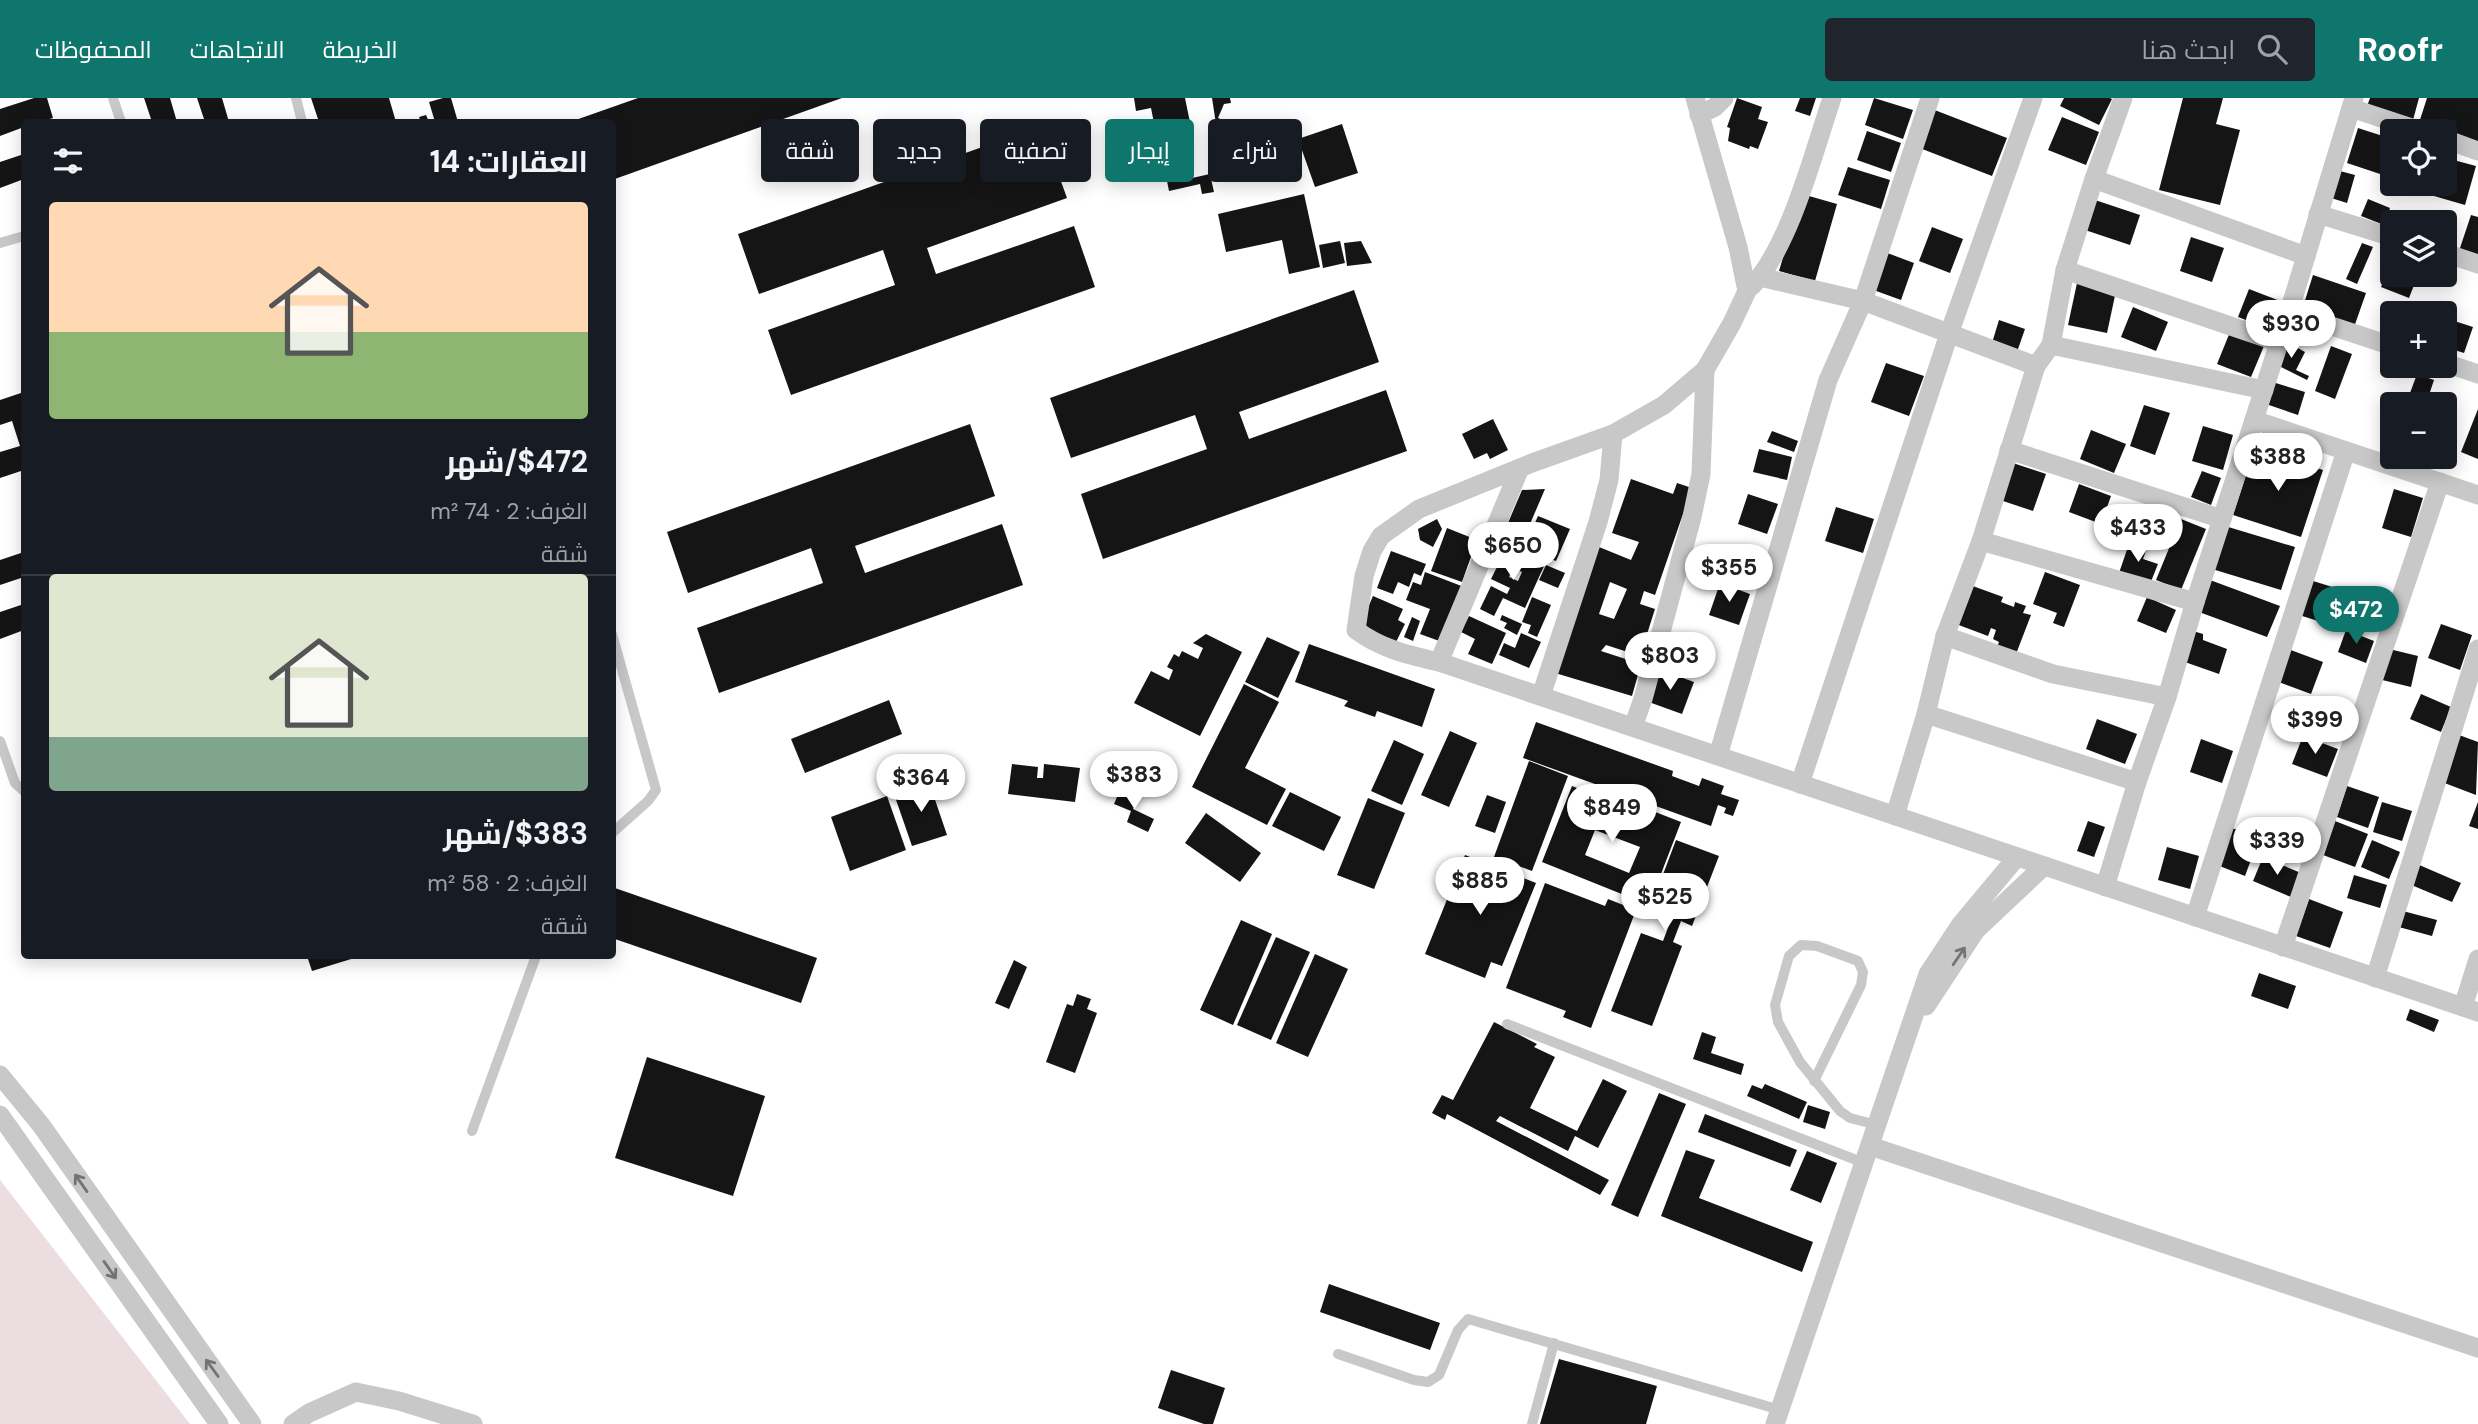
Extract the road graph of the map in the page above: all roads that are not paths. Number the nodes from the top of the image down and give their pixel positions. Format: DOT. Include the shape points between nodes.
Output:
graph roads {
  1 [pos="113,98"];
  2 [pos="296,98"];
  3 [pos="1724,98"];
  4 [pos="1832,98"];
  5 [pos="1930,98"];
  6 [pos="2033,98"];
  7 [pos="2123,98"];
  8 [pos="2353,103"];
  9 [pos="1697,106"];
  10 [pos="120,119"];
  11 [pos="301,119"];
  12 [pos="2392,119"];
  13 [pos="2457,143"];
  14 [pos="2478,151"];
  15 [pos="2094,179"];
  16 [pos="2318,214"];
  17 [pos="2380,233"];
  18 [pos="21,237"];
  19 [pos="0,243"];
  20 [pos="2306,256"];
  21 [pos="2457,257"];
  22 [pos="2478,264"];
  23 [pos="2065,270"];
  24 [pos="1754,284"];
  25 [pos="1863,301"];
  26 [pos="2289,312"];
  27 [pos="1950,334"];
  28 [pos="2278,342"];
  29 [pos="2380,342"];
  30 [pos="2052,345"];
  31 [pos="2036,366"];
  32 [pos="2457,367"];
  33 [pos="1705,370"];
  34 [pos="2478,374"];
  35 [pos="2264,390"];
  36 [pos="2254,420"];
  37 [pos="1613,434"];
  38 [pos="2009,450"];
  39 [pos="2346,451"];
  40 [pos="1520,468"];
  41 [pos="2440,482"];
  42 [pos="2478,495"];
  43 [pos="2221,519"];
  44 [pos="1981,541"];
  45 [pos="2194,601"];
  46 [pos="1945,636"];
  47 [pos="616,648"];
  48 [pos="2478,649"];
  49 [pos="1439,662"];
  50 [pos="1541,696"];
  51 [pos="2167,697"];
  52 [pos="1926,714"];
  53 [pos="1633,727"];
  54 [pos="0,741"];
  55 [pos="1718,756"];
  56 [pos="2137,782"];
  57 [pos="1800,784"];
  58 [pos="21,788"];
  59 [pos="1895,816"];
  60 [pos="616,829"];
  61 [pos="2017,857"];
  62 [pos="2044,866"];
  63 [pos="2105,887"];
  64 [pos="2195,917"];
  65 [pos="2283,947"];
  66 [pos="535,959"];
  67 [pos="2478,959"];
  68 [pos="2375,978"];
  69 [pos="2470,1010"];
  70 [pos="1507,1024"];
  71 [pos="1908,1033"];
  72 [pos="0,1074"];
  73 [pos="1814,1081"];
  74 [pos="0,1115"];
  75 [pos="1877,1125"];
  76 [pos="472,1131"];
  77 [pos="1867,1155"];
  78 [pos="1554,1343"];
  79 [pos="2478,1348"];
  80 [pos="1338,1354"];
  81 [pos="1777,1417"];
  82 [pos="219,1424"];
  83 [pos="252,1424"];
  84 [pos="293,1424"];
  85 [pos="473,1424"];
  86 [pos="1532,1424"];
  1 -- 10 [label="lane"];
  2 -- 11 [label="lane"];
  3 -- 9 [label="street" via="1715,107"];
  4 -- 24 [label="street" via="1791,217"];
  5 -- 25 [label="street"];
  6 -- 27 [label="street"];
  7 -- 15 [label="street"];
  8 -- 12 [label="street"];
  8 -- 16 [label="street"];
  9 -- 24 [label="street" via="1738,247"];
  13 -- 14 [label="street"];
  15 -- 20 [label="street"];
  15 -- 23 [label="street"];
  16 -- 17 [label="street"];
  16 -- 20 [label="street"];
  18 -- 19 [label="lane"];
  20 -- 26 [label="street"];
  21 -- 22 [label="street"];
  23 -- 28 [label="street"];
  23 -- 30 [label="street"];
  24 -- 25 [label="street"];
  24 -- 33 [label="street"];
  25 -- 27 [label="street"];
  25 -- 55 [label="street" via="1828,380"];
  26 -- 28 [label="street"];
  26 -- 29 [label="street"];
  27 -- 31 [label="street"];
  27 -- 57 [label="street"];
  28 -- 35 [label="street"];
  30 -- 31 [label="street"];
  30 -- 35 [label="street"];
  31 -- 38 [label="street"];
  32 -- 34 [label="street"];
  33 -- 37 [label="street" via="1664,405"];
  33 -- 53 [label="street" via="1701,474"];
  35 -- 36 [label="street"];
  36 -- 39 [label="street"];
  36 -- 43 [label="street"];
  37 -- 40 [label="street"];
  37 -- 50 [label="street" via="1609,480 1598,522"];
  38 -- 43 [label="street"];
  38 -- 44 [label="street"];
  39 -- 41 [label="street"];
  39 -- 64 [label="street"];
  40 -- 49 [label="street"];
  40 -- 49 [label="street" via="1419,509 1381,536 1372,551 1356,630 1398,652"];
  41 -- 42 [label="street"];
  41 -- 65 [label="street"];
  43 -- 45 [label="street"];
  44 -- 45 [label="street"];
  44 -- 46 [label="street"];
  45 -- 51 [label="street"];
  46 -- 51 [label="street" via="2053,674"];
  46 -- 52 [label="street"];
  47 -- 60 [label="lane" via="656,790"];
  48 -- 68 [label="street"];
  49 -- 50 [label="street"];
  50 -- 53 [label="street"];
  51 -- 56 [label="street"];
  52 -- 56 [label="street"];
  52 -- 59 [label="street"];
  53 -- 55 [label="street"];
  54 -- 58 [label="lane"];
  55 -- 57 [label="street"];
  56 -- 63 [label="street"];
  57 -- 59 [label="street"];
  59 -- 61 [label="street"];
  61 -- 62 [label="street"];
  61 -- 71 [label="street" via="1961,924 1928,974"];
  62 -- 63 [label="street"];
  71 -- 62 [label="street, one-way" via="1976,930"];
  63 -- 64 [label="street"];
  64 -- 65 [label="street"];
  65 -- 68 [label="street"];
  66 -- 76 [label="lane"];
  67 -- 69 [label="street"];
  68 -- 69 [label="street"];
  70 -- 77 [label="lane"];
  71 -- 75 [label="street"];
  83 -- 72 [label="street, one-way"];
  73 -- 73 [label="lane" via="1778,1022 1775,1005 1789,956 1801,945 1858,961 1863,972 1861,985"];
  73 -- 75 [label="lane" via="1850,1118"];
  74 -- 82 [label="street, one-way"];
  75 -- 77 [label="street"];
  77 -- 79 [label="street"];
  77 -- 81 [label="street"];
  78 -- 80 [label="lane" via="1468,1319 1458,1329 1439,1375 1428,1382"];
  78 -- 81 [label="lane"];
  78 -- 86 [label="lane"];
  84 -- 85 [label="street" via="356,1392"];
}
